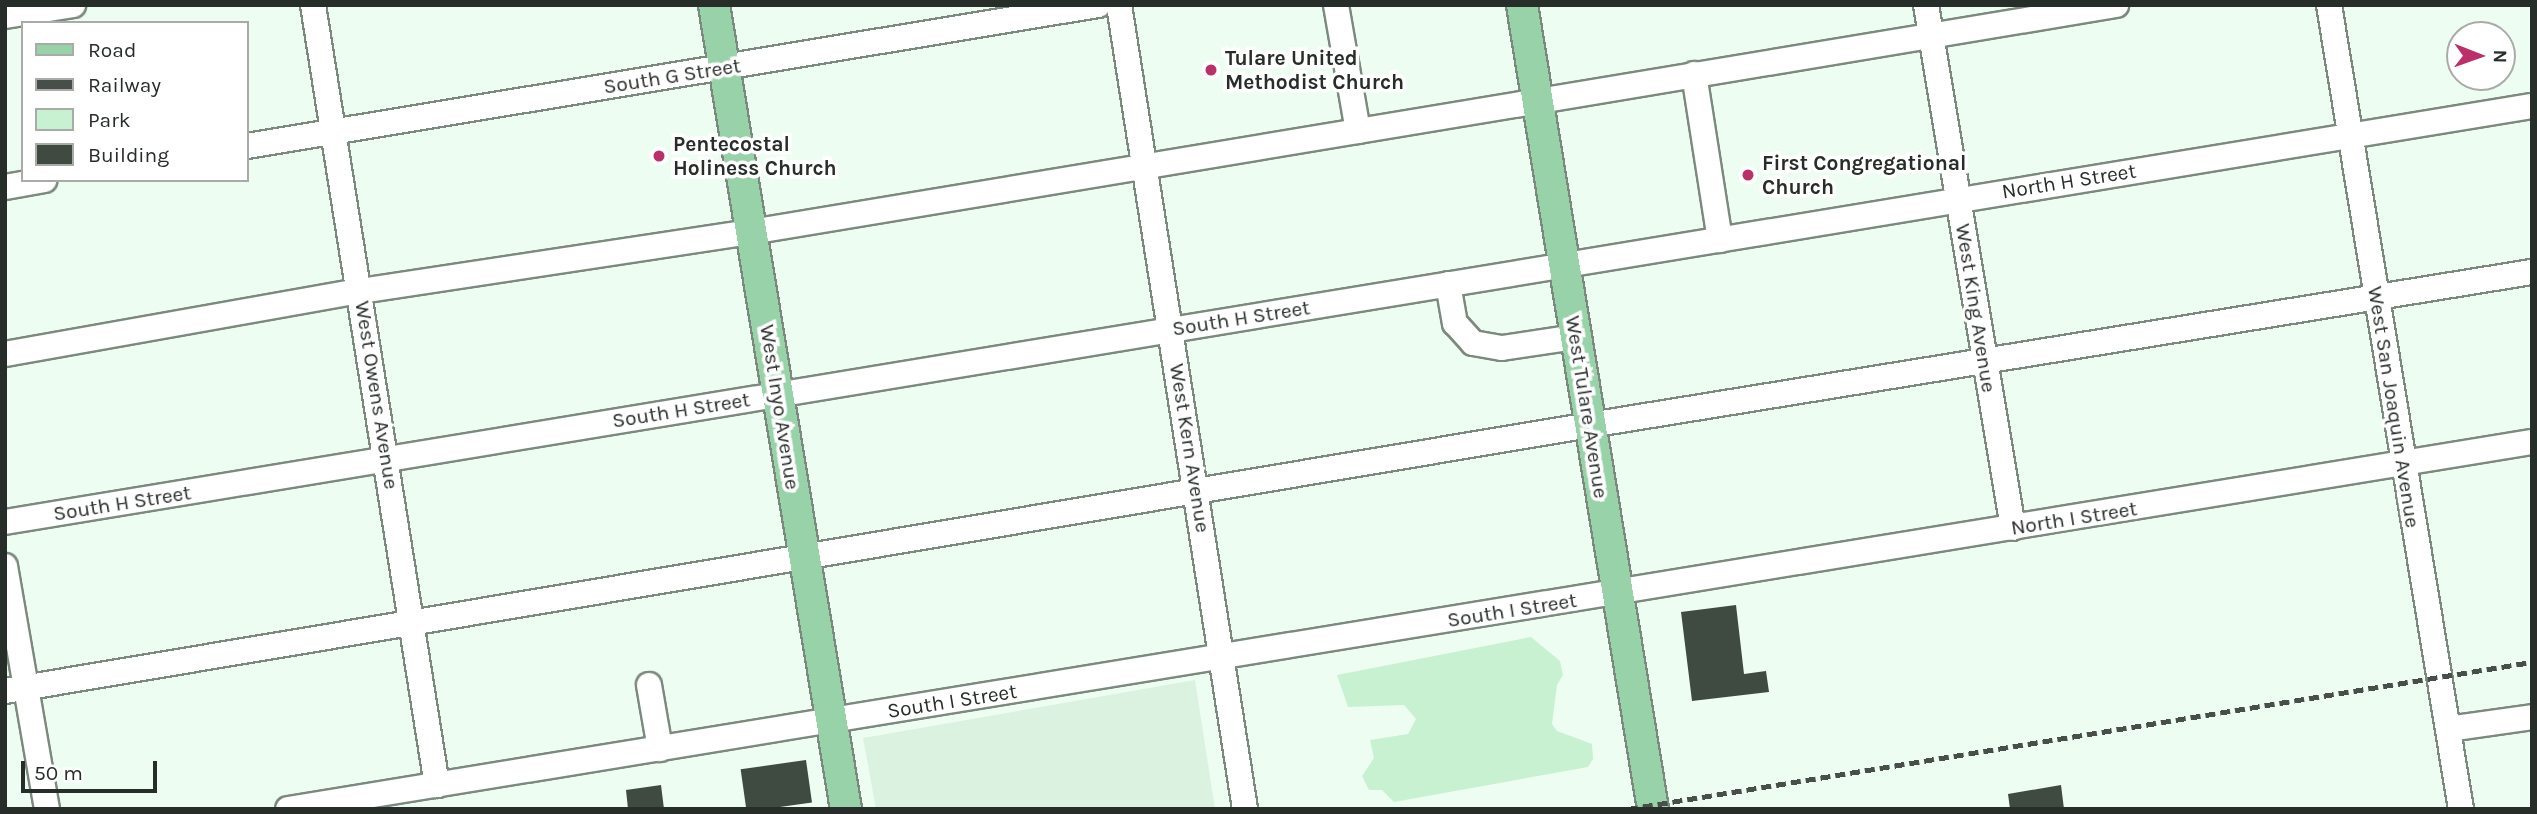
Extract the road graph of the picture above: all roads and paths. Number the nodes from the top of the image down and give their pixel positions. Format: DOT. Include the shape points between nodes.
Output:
graph roads {
  1 [pos="73,5"];
  2 [pos="313,5"];
  3 [pos="714,5"];
  4 [pos="1098,5"];
  5 [pos="1119,5"];
  6 [pos="1336,5"];
  7 [pos="1522,5"];
  8 [pos="1926,5"];
  9 [pos="2116,5"];
  10 [pos="2329,5"];
  11 [pos="5,16"];
  12 [pos="1931,34"];
  13 [pos="724,67"];
  14 [pos="1694,74"];
  15 [pos="1538,100"];
  16 [pos="2532,106"];
  17 [pos="334,131"];
  18 [pos="1358,131"];
  19 [pos="2350,136"];
  20 [pos="248,146"];
  21 [pos="1144,168"];
  22 [pos="33,182"];
  23 [pos="5,187"];
  24 [pos="1958,200"];
  25 [pos="751,232"];
  26 [pos="1720,240"];
  27 [pos="1565,265"];
  28 [pos="2532,272"];
  29 [pos="1448,284"];
  30 [pos="360,291"];
  31 [pos="2375,297"];
  32 [pos="1171,330"];
  33 [pos="1576,337"];
  34 [pos="5,354"];
  35 [pos="1985,362"];
  36 [pos="778,394"];
  37 [pos="1590,425"];
  38 [pos="2532,442"];
  39 [pos="388,459"];
  40 [pos="2402,464"];
  41 [pos="1197,492"];
  42 [pos="5,522"];
  43 [pos="2013,528"];
  44 [pos="804,559"];
  45 [pos="5,565"];
  46 [pos="1616,594"];
  47 [pos="414,621"];
  48 [pos="1222,658"];
  49 [pos="649,685"];
  50 [pos="16,689"];
  51 [pos="2532,717"];
  52 [pos="832,721"];
  53 [pos="2448,729"];
  54 [pos="660,749"];
  55 [pos="437,785"];
  56 [pos="47,809"];
  57 [pos="288,809"];
  58 [pos="846,809"];
  59 [pos="1245,809"];
  60 [pos="1653,809"];
  61 [pos="2461,809"];
  1 -- 11 [label="street"];
  2 -- 17 [label="street, West Owens Avenue"];
  3 -- 13 [label="main road, West Inyo Avenue"];
  4 -- 13 [label="street, South G Street"];
  5 -- 21 [label="street, West Kern Avenue"];
  6 -- 18 [label="street"];
  7 -- 15 [label="main road, West Tulare Avenue"];
  8 -- 12 [label="street, West King Avenue"];
  9 -- 12 [label="street"];
  10 -- 19 [label="street, West San Joaquin Avenue"];
  12 -- 14 [label="street"];
  12 -- 24 [label="street, West King Avenue"];
  13 -- 17 [label="street, South G Street"];
  13 -- 25 [label="main road, West Inyo Avenue"];
  14 -- 15 [label="street"];
  14 -- 26 [label="street"];
  15 -- 18 [label="street"];
  15 -- 27 [label="main road, West Tulare Avenue"];
  16 -- 19 [label="street, North H Street"];
  17 -- 20 [label="street, South G Street"];
  17 -- 30 [label="street, West Owens Avenue"];
  18 -- 21 [label="street"];
  19 -- 24 [label="street, North H Street"];
  19 -- 31 [label="street, West San Joaquin Avenue"];
  21 -- 25 [label="street"];
  21 -- 32 [label="street, West Kern Avenue"];
  22 -- 23 [label="street"];
  24 -- 26 [label="street, North H Street"];
  24 -- 35 [label="street, West King Avenue"];
  25 -- 30 [label="street"];
  25 -- 36 [label="main road, West Inyo Avenue"];
  26 -- 27 [label="street, North H Street"];
  27 -- 29 [label="street, South H Street"];
  27 -- 33 [label="main road, West Tulare Avenue"];
  28 -- 31 [label="street"];
  29 -- 32 [label="street, South H Street"];
  29 -- 33 [label="street" via="1455,323 1473,343 1503,348"];
  30 -- 34 [label="street"];
  30 -- 39 [label="street, West Owens Avenue"];
  31 -- 35 [label="street"];
  31 -- 40 [label="street, West San Joaquin Avenue"];
  32 -- 36 [label="street, South H Street"];
  32 -- 41 [label="street, West Kern Avenue"];
  33 -- 37 [label="main road, West Tulare Avenue"];
  35 -- 37 [label="street"];
  35 -- 43 [label="street, West King Avenue"];
  36 -- 39 [label="street, South H Street"];
  36 -- 44 [label="main road, West Inyo Avenue"];
  37 -- 41 [label="street"];
  37 -- 46 [label="main road, West Tulare Avenue"];
  38 -- 40 [label="street, North I Street"];
  39 -- 42 [label="street, South H Street"];
  39 -- 47 [label="street, West Owens Avenue"];
  40 -- 43 [label="street, North I Street"];
  40 -- 53 [label="street, West San Joaquin Avenue"];
  41 -- 44 [label="street"];
  41 -- 48 [label="street, West Kern Avenue"];
  43 -- 46 [label="street, North I Street"];
  44 -- 47 [label="street"];
  44 -- 52 [label="main road, West Inyo Avenue"];
  45 -- 50 [label="street"];
  46 -- 48 [label="street, South I Street"];
  46 -- 60 [label="main road, West Tulare Avenue"];
  47 -- 50 [label="street"];
  47 -- 55 [label="street, West Owens Avenue"];
  48 -- 52 [label="street, South I Street"];
  48 -- 59 [label="street, West Kern Avenue"];
  49 -- 54 [label="street"];
  50 -- 56 [label="street"];
  51 -- 53 [label="street"];
  52 -- 54 [label="street, South I Street"];
  52 -- 58 [label="main road, West Inyo Avenue"];
  53 -- 61 [label="street, West San Joaquin Avenue"];
  54 -- 55 [label="street, South I Street"];
  55 -- 57 [label="street, South I Street"];
}
